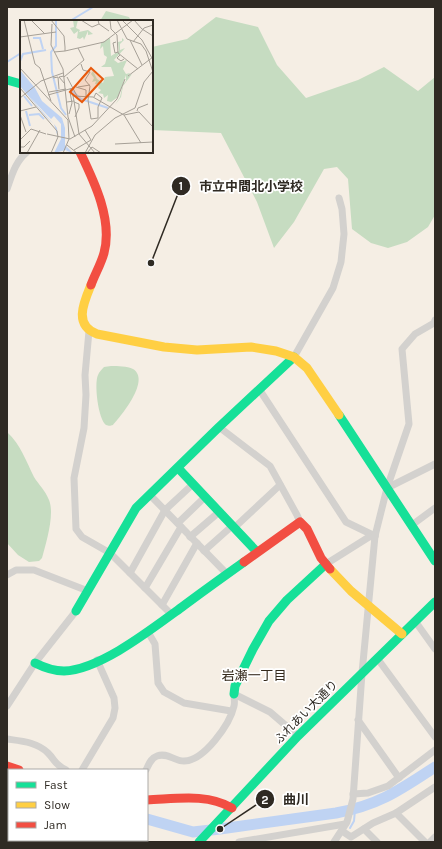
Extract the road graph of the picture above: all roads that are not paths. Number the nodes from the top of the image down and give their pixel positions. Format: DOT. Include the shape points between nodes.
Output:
graph roads {
  1 [pos="7,80"];
  2 [pos="20,84"];
  3 [pos="25,153"];
  4 [pos="80,153"];
  5 [pos="7,189"];
  6 [pos="339,198"];
  7 [pos="435,323"];
  8 [pos="88,331"];
  9 [pos="294,358"];
  10 [pos="259,389"];
  11 [pos="219,427"];
  12 [pos="435,464"];
  13 [pos="178,468"];
  14 [pos="193,484"];
  15 [pos="280,485"];
  16 [pos="388,488"];
  17 [pos="150,495"];
  18 [pos="205,497"];
  19 [pos="435,508"];
  20 [pos="165,510"];
  21 [pos="219,512"];
  22 [pos="300,522"];
  23 [pos="179,525"];
  24 [pos="412,525"];
  25 [pos="233,527"];
  26 [pos="375,536"];
  27 [pos="190,537"];
  28 [pos="197,543"];
  29 [pos="204,551"];
  30 [pos="257,552"];
  31 [pos="110,553"];
  32 [pos="434,559"];
  33 [pos="326,564"];
  34 [pos="130,573"];
  35 [pos="226,574"];
  36 [pos="7,575"];
  37 [pos="145,588"];
  38 [pos="88,591"];
  39 [pos="435,602"];
  40 [pos="162,605"];
  41 [pos="368,605"];
  42 [pos="76,611"];
  43 [pos="171,614"];
  44 [pos="415,621"];
  45 [pos="148,632"];
  46 [pos="402,634"];
  47 [pos="435,649"];
  48 [pos="377,658"];
  49 [pos="97,660"];
  50 [pos="35,663"];
  51 [pos="362,673"];
  52 [pos="234,694"];
  53 [pos="7,706"];
  54 [pos="232,711"];
  55 [pos="358,720"];
  56 [pos="298,736"];
  57 [pos="435,737"];
  58 [pos="7,739"];
  59 [pos="435,750"];
  60 [pos="64,769"];
  61 [pos="83,769"];
  62 [pos="146,769"];
  63 [pos="399,778"];
  64 [pos="435,787"];
  65 [pos="353,796"];
  66 [pos="148,800"];
  67 [pos="232,808"];
  68 [pos="396,813"];
  69 [pos="345,826"];
  70 [pos="364,829"];
  71 [pos="435,837"];
  72 [pos="199,842"];
  73 [pos="239,842"];
  74 [pos="334,842"];
  75 [pos="377,842"];
  76 [pos="425,842"];
  77 [pos="430,842"];
  1 -- 2 [label="street"];
  3 -- 5 [label="street" via="14,169"];
  4 -- 8 [label="street" via="96,186 106,234 104,252 82,308 83,321"];
  6 -- 9 [label="street" via="344,234 341,262 333,288"];
  7 -- 16 [label="street" via="415,334 402,349 409,424"];
  8 -- 9 [label="street" via="164,348 197,350 250,346 276,351"];
  8 -- 31 [label="street" via="84,428 74,478 75,523 82,537"];
  9 -- 10 [label="street"];
  9 -- 16 [label="street" via="307,368 319,384"];
  10 -- 11 [label="street"];
  10 -- 26 [label="street" via="346,522"];
  11 -- 13 [label="street"];
  11 -- 15 [label="street" via="270,466"];
  12 -- 16 [label="street"];
  13 -- 14 [label="street"];
  13 -- 17 [label="street"];
  14 -- 18 [label="street"];
  14 -- 20 [label="street"];
  15 -- 22 [label="street"];
  15 -- 25 [label="street"];
  16 -- 24 [label="street"];
  16 -- 26 [label="street"];
  17 -- 20 [label="street"];
  17 -- 31 [label="street" via="136,508"];
  18 -- 21 [label="street"];
  18 -- 23 [label="street"];
  19 -- 24 [label="street"];
  20 -- 23 [label="street"];
  20 -- 34 [label="street"];
  21 -- 25 [label="street"];
  21 -- 27 [label="street"];
  22 -- 30 [label="street"];
  22 -- 33 [label="street" via="306,527"];
  23 -- 27 [label="street"];
  23 -- 37 [label="street"];
  24 -- 32 [label="street"];
  25 -- 29 [label="street"];
  25 -- 30 [label="street"];
  26 -- 33 [label="street" via="369,537"];
  26 -- 41 [label="street"];
  27 -- 28 [label="street"];
  28 -- 29 [label="street"];
  28 -- 40 [label="street"];
  29 -- 35 [label="street"];
  30 -- 35 [label="street"];
  31 -- 34 [label="street"];
  31 -- 38 [label="street"];
  33 -- 41 [label="street"];
  33 -- 52 [label="street" via="296,590 274,614 256,644 235,686"];
  34 -- 37 [label="street"];
  35 -- 43 [label="street"];
  36 -- 38 [label="street" via="16,570 34,570"];
  37 -- 40 [label="street"];
  38 -- 42 [label="street"];
  39 -- 44 [label="street, ふれあい大通り"];
  40 -- 43 [label="street"];
  41 -- 46 [label="street"];
  41 -- 51 [label="street"];
  42 -- 50 [label="street"];
  43 -- 45 [label="street"];
  44 -- 46 [label="street, ふれあい大通り"];
  44 -- 47 [label="street"];
  45 -- 49 [label="street"];
  45 -- 54 [label="street" via="156,644 158,683 164,692 184,703"];
  46 -- 48 [label="street, ふれあい大通り"];
  48 -- 51 [label="street, ふれあい大通り"];
  48 -- 57 [label="street"];
  49 -- 50 [label="street" via="71,671 49,669"];
  49 -- 61 [label="street" via="114,698 115,708 113,718"];
  50 -- 53 [label="street"];
  51 -- 55 [label="street"];
  51 -- 56 [label="street, ふれあい大通り"];
  52 -- 54 [label="street"];
  52 -- 56 [label="street" via="270,712"];
  54 -- 62 [label="street" via="220,734 202,753 183,761 166,755 157,756"];
  55 -- 63 [label="street"];
  55 -- 65 [label="street"];
  56 -- 67 [label="street, ふれあい大通り"];
  58 -- 60 [label="street" via="34,744"];
  59 -- 63 [label="street"];
  63 -- 65 [label="street" via="377,791"];
  64 -- 68 [label="street"];
  65 -- 69 [label="street"];
  66 -- 67 [label="street" via="205,798 222,802"];
  67 -- 72 [label="street, ふれあい大通り"];
  68 -- 70 [label="street"];
  68 -- 76 [label="street"];
  69 -- 70 [label="street" via="351,837"];
  69 -- 73 [label="street"];
  69 -- 74 [label="street"];
  70 -- 75 [label="street"];
  71 -- 77 [label="street"];
}
